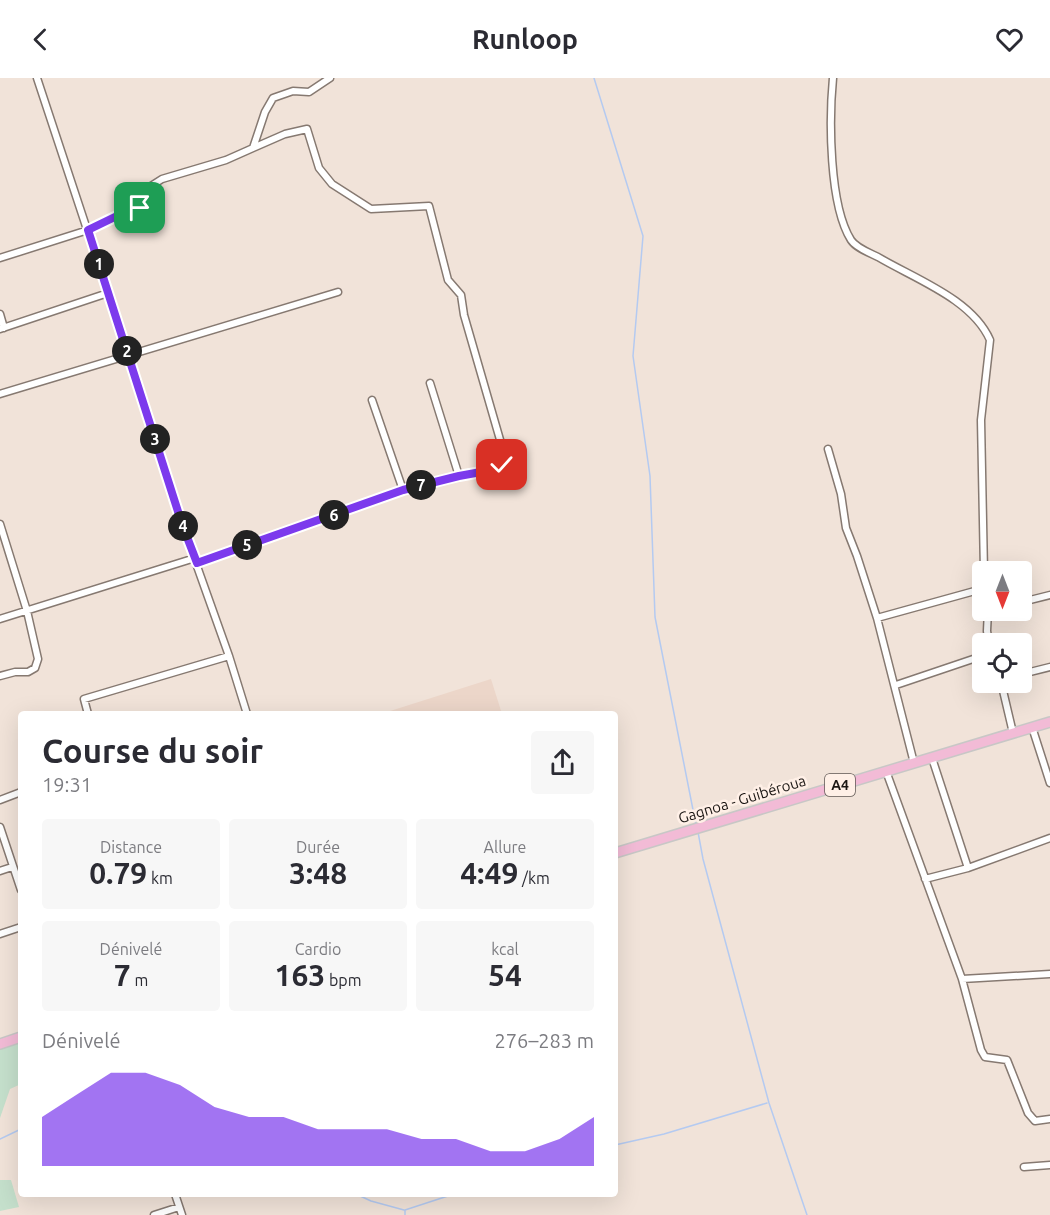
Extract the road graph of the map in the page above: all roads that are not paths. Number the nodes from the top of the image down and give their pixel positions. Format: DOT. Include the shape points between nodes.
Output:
graph roads {
  1 [pos="37,78"];
  2 [pos="330,78"];
  3 [pos="833,78"];
  4 [pos="253,148"];
  5 [pos="88,230"];
  6 [pos="0,258"];
  7 [pos="338,292"];
  8 [pos="108,293"];
  9 [pos="0,314"];
  10 [pos="2,328"];
  11 [pos="128,355"];
  12 [pos="430,383"];
  13 [pos="0,394"];
  14 [pos="372,400"];
  15 [pos="828,449"];
  16 [pos="459,476"];
  17 [pos="403,490"];
  18 [pos="0,524"];
  19 [pos="3,548"];
  20 [pos="196,560"];
  21 [pos="984,561"];
  22 [pos="972,591"];
  23 [pos="1050,595"];
  24 [pos="1032,600"];
  25 [pos="27,611"];
  26 [pos="877,618"];
  27 [pos="0,620"];
  28 [pos="229,656"];
  29 [pos="972,659"];
  30 [pos="1050,667"];
  31 [pos="1032,672"];
  32 [pos="0,676"];
  33 [pos="896,685"];
  34 [pos="1004,693"];
  35 [pos="87,711"];
  36 [pos="246,711"];
  37 [pos="1050,722"];
  38 [pos="1032,727"];
  39 [pos="1013,733"];
  40 [pos="932,758"];
  41 [pos="914,763"];
  42 [pos="886,771"];
  43 [pos="1050,783"];
  44 [pos="18,793"];
  45 [pos="0,800"];
  46 [pos="0,827"];
  47 [pos="1050,838"];
  48 [pos="618,852"];
  49 [pos="12,867"];
  50 [pos="968,868"];
  51 [pos="0,871"];
  52 [pos="925,879"];
  53 [pos="18,882"];
  54 [pos="18,928"];
  55 [pos="0,934"];
  56 [pos="1050,974"];
  57 [pos="962,979"];
  58 [pos="18,1038"];
  59 [pos="0,1044"];
  60 [pos="1050,1119"];
  61 [pos="1050,1165"];
  62 [pos="1024,1167"];
  63 [pos="176,1197"];
  64 [pos="179,1207"];
  65 [pos="154,1215"];
  66 [pos="182,1215"];
  1 -- 5 [label="street"];
  2 -- 4 [label="street" via="309,92 293,91 273,98"];
  3 -- 21 [label="street" via="833,175 852,242 963,306 986,330 990,340 981,420"];
  4 -- 5 [label="street" via="162,179 151,186 140,208"];
  4 -- 16 [label="street" via="307,129 319,168 342,191 371,209 429,206 448,280 461,295 505,457 502,465 492,470"];
  5 -- 6 [label="street"];
  5 -- 8 [label="street"];
  7 -- 11 [label="street"];
  8 -- 10 [label="street"];
  8 -- 11 [label="street"];
  9 -- 10 [label="street"];
  11 -- 13 [label="street"];
  11 -- 20 [label="street"];
  12 -- 16 [label="street"];
  14 -- 17 [label="street"];
  15 -- 26 [label="street" via="846,528"];
  16 -- 17 [label="street"];
  17 -- 20 [label="street"];
  18 -- 19 [label="street"];
  19 -- 25 [label="street"];
  20 -- 25 [label="street"];
  20 -- 28 [label="street"];
  22 -- 26 [label="street"];
  23 -- 24 [label="street"];
  25 -- 27 [label="street"];
  25 -- 32 [label="street" via="38,658 35,668"];
  26 -- 33 [label="street"];
  28 -- 35 [label="street" via="84,699"];
  28 -- 36 [label="street"];
  29 -- 33 [label="street"];
  30 -- 31 [label="street"];
  33 -- 41 [label="street"];
  34 -- 39 [label="street"];
  37 -- 38 [label="main road, Gagnoa - Guibéroua / A4"];
  38 -- 39 [label="main road, Gagnoa - Guibéroua / A4"];
  38 -- 43 [label="street"];
  39 -- 40 [label="main road, Gagnoa - Guibéroua / A4"];
  40 -- 41 [label="main road, Gagnoa - Guibéroua / A4"];
  40 -- 50 [label="street"];
  41 -- 42 [label="main road, Gagnoa - Guibéroua / A4"];
  42 -- 48 [label="main road, Gagnoa - Guibéroua / A4"];
  42 -- 52 [label="street"];
  44 -- 45 [label="street"];
  46 -- 49 [label="street"];
  47 -- 50 [label="street"];
  49 -- 51 [label="street"];
  49 -- 53 [label="street"];
  50 -- 52 [label="street"];
  52 -- 57 [label="street"];
  54 -- 55 [label="street"];
  56 -- 57 [label="street"];
  57 -- 60 [label="street" via="985,1057 1007,1060 1028,1113 1035,1120"];
  58 -- 59 [label="main road"];
  61 -- 62 [label="street"];
  63 -- 64 [label="street"];
  64 -- 65 [label="street"];
  64 -- 66 [label="street"];
}
